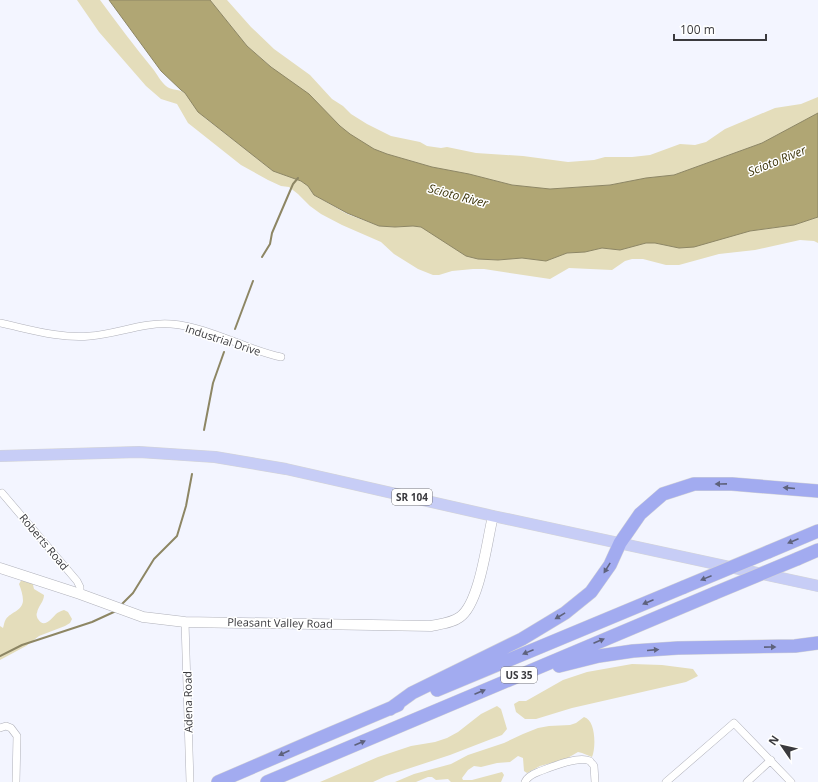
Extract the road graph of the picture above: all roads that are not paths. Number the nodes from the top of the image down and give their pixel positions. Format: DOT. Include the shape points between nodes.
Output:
graph roads {
  1 [pos="0,323"];
  2 [pos="281,357"];
  3 [pos="0,456"];
  4 [pos="818,491"];
  5 [pos="2,492"];
  6 [pos="493,516"];
  7 [pos="818,531"];
  8 [pos="620,543"];
  9 [pos="818,550"];
  10 [pos="0,568"];
  11 [pos="818,586"];
  12 [pos="80,594"];
  13 [pos="185,622"];
  14 [pos="818,643"];
  15 [pos="532,670"];
  16 [pos="390,709"];
  17 [pos="0,728"];
  18 [pos="770,760"];
  19 [pos="16,782"];
  20 [pos="190,782"];
  21 [pos="218,782"];
  22 [pos="267,782"];
  23 [pos="525,782"];
  24 [pos="595,782"];
  25 [pos="666,782"];
  26 [pos="747,782"];
  27 [pos="791,782"];
  1 -- 2 [label="street, Industrial Drive" via="66,336 107,334 142,326 171,324 196,329"];
  3 -- 6 [label="main road, SR 104" via="139,452 215,457 294,471"];
  4 -- 8 [label="highway, one-way" via="732,484 694,484 663,494 640,514"];
  5 -- 12 [label="street, Roberts Road" via="77,581"];
  6 -- 8 [label="main road, SR 104"];
  6 -- 13 [label="street, Pleasant Valley Road" via="473,599 460,617 445,624 431,626"];
  7 -- 16 [label="highway, US 35, one-way, bridge"];
  8 -- 11 [label="main road, SR 104"];
  8 -- 16 [label="highway, one-way" via="610,565 592,592 565,613 522,638 412,693"];
  15 -- 9 [label="highway, US 35, one-way, bridge"];
  10 -- 12 [label="street, Pleasant Valley Road"];
  12 -- 13 [label="street, Pleasant Valley Road" via="143,616"];
  13 -- 20 [label="street, Adena Road"];
  15 -- 14 [label="highway, one-way" via="633,651 795,646"];
  22 -- 15 [label="highway, US 35, one-way"];
  16 -- 21 [label="highway, US 35, one-way"];
  17 -- 19 [label="street" via="11,728 17,736"];
  18 -- 25 [label="street" via="734,722"];
  18 -- 26 [label="street"];
  18 -- 27 [label="street"];
  23 -- 24 [label="street" via="532,774 576,760 590,761 594,766"];
}
